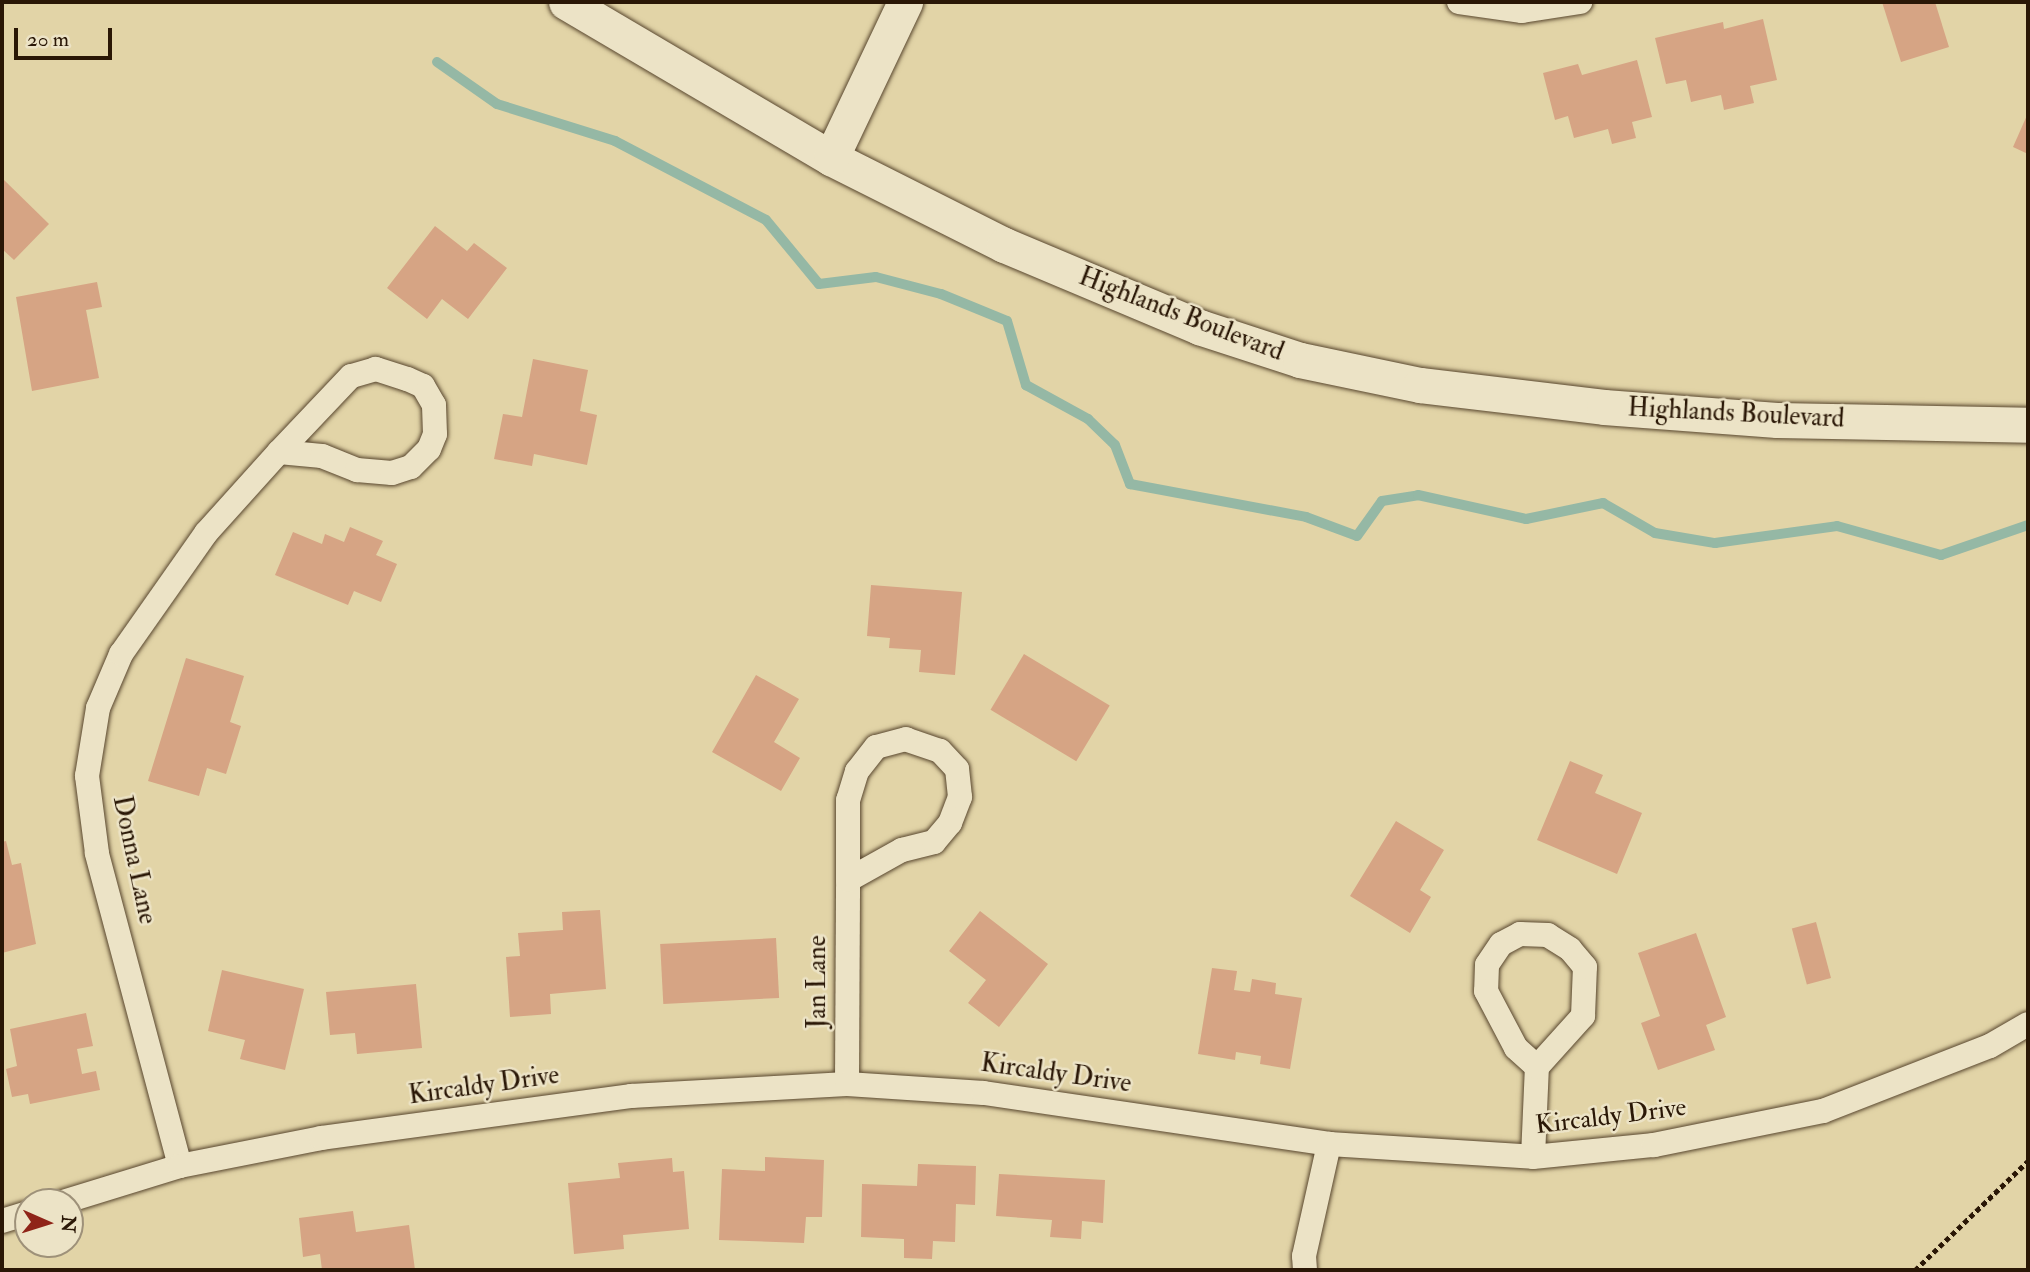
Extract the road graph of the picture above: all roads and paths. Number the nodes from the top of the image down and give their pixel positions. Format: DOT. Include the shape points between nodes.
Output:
graph roads {
  1 [pos="566,2"];
  2 [pos="905,2"];
  3 [pos="1459,2"];
  4 [pos="1580,2"];
  5 [pos="831,159"];
  6 [pos="2028,425"];
  7 [pos="279,452"];
  8 [pos="848,880"];
  9 [pos="2028,1024"];
  10 [pos="1537,1067"];
  11 [pos="847,1084"];
  12 [pos="1329,1144"];
  13 [pos="1533,1157"];
  14 [pos="2028,1161"];
  15 [pos="180,1166"];
  16 [pos="84,1196"];
  17 [pos="1305,1270"];
  18 [pos="1915,1270"];
  1 -- 5 [label="street, Highlands Boulevard"];
  2 -- 5 [label="street"];
  3 -- 4 [label="street" via="1522,11"];
  5 -- 6 [label="street, Highlands Boulevard" via="1004,245 1199,327 1300,359 1420,385 1604,407 1777,420"];
  7 -- 7 [label="street, Donna Lane" via="322,456 357,470 392,473 411,467 429,449 435,433 434,405 423,386 407,379 376,369 351,376"];
  7 -- 15 [label="street, Donna Lane" via="206,533 121,654 98,708 87,776 97,853"];
  8 -- 8 [label="street, Jan Lane" via="902,850 934,842 950,823 960,797 957,769 940,751 906,739 876,747 857,771 848,800"];
  8 -- 11 [label="street, Jan Lane"];
  9 -- 13 [label="street, Kircaldy Drive" via="1990,1046 1823,1111 1654,1145"];
  10 -- 10 [label="street" via="1583,1016 1585,967 1548,935 1520,934 1501,944 1487,965 1486,991 1516,1048"];
  10 -- 13 [label="street"];
  11 -- 12 [label="street, Kircaldy Drive" via="984,1093"];
  11 -- 15 [label="street, Kircaldy Drive" via="631,1096 321,1138"];
  12 -- 13 [label="street, Kircaldy Drive"];
  12 -- 17 [label="street" via="1304,1256"];
  14 -- 18 [label="path"];
  15 -- 16 [label="street, Kircaldy Drive"];
}
